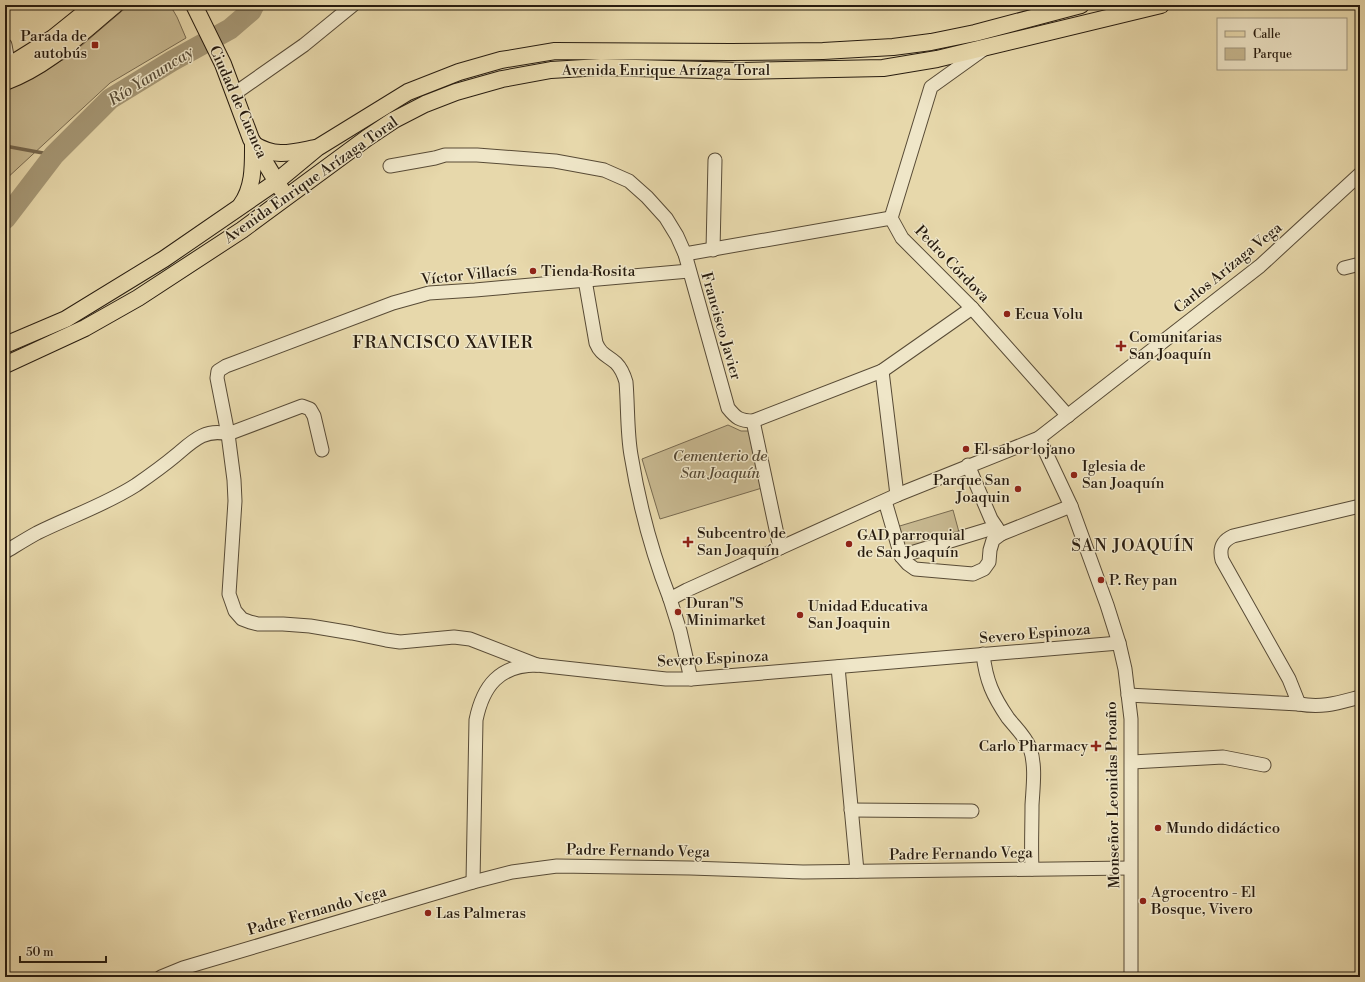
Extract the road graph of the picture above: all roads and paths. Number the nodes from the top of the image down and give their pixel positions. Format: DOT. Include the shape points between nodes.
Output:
graph roads {
  1 [pos="94,5"];
  2 [pos="115,5"];
  3 [pos="353,5"];
  4 [pos="1081,5"];
  5 [pos="1161,5"];
  6 [pos="194,6"];
  7 [pos="5,45"];
  8 [pos="988,47"];
  9 [pos="7,68"];
  10 [pos="5,82"];
  11 [pos="234,94"];
  12 [pos="253,144"];
  13 [pos="317,148"];
  14 [pos="715,160"];
  15 [pos="390,166"];
  16 [pos="1360,174"];
  17 [pos="276,182"];
  18 [pos="287,197"];
  19 [pos="239,208"];
  20 [pos="891,218"];
  21 [pos="713,250"];
  22 [pos="685,254"];
  23 [pos="1360,264"];
  24 [pos="1344,268"];
  25 [pos="689,271"];
  26 [pos="585,280"];
  27 [pos="972,308"];
  28 [pos="5,345"];
  29 [pos="5,365"];
  30 [pos="882,371"];
  31 [pos="1068,416"];
  32 [pos="754,421"];
  33 [pos="228,434"];
  34 [pos="1039,438"];
  35 [pos="322,450"];
  36 [pos="968,466"];
  37 [pos="897,495"];
  38 [pos="885,501"];
  39 [pos="1071,506"];
  40 [pos="1360,506"];
  41 [pos="998,530"];
  42 [pos="780,548"];
  43 [pos="5,552"];
  44 [pos="902,556"];
  45 [pos="670,599"];
  46 [pos="1119,643"];
  47 [pos="983,654"];
  48 [pos="537,665"];
  49 [pos="838,667"];
  50 [pos="691,679"];
  51 [pos="1128,695"];
  52 [pos="1360,697"];
  53 [pos="1299,704"];
  54 [pos="1132,762"];
  55 [pos="1264,765"];
  56 [pos="852,810"];
  57 [pos="972,811"];
  58 [pos="1130,868"];
  59 [pos="1032,869"];
  60 [pos="857,871"];
  61 [pos="473,882"];
  62 [pos="160,977"];
  63 [pos="1131,977"];
  1 -- 9 [label="main road" via="53,38"];
  2 -- 10 [label="main road" via="40,66"];
  3 -- 11 [label="street" via="304,45"];
  4 -- 13 [label="main road, Avenida Enrique Arízaga Toral" via="975,33 893,47 823,51 555,51 501,60 459,72 408,92"];
  5 -- 8 [label="main road, Avenida Enrique Arízaga Toral"];
  6 -- 11 [label="main road, Ciudad de Cuenca" via="223,64"];
  7 -- 9 [label="street"];
  8 -- 18 [label="main road, Avenida Enrique Arízaga Toral" via="883,68 741,71 601,67 551,70 502,79 456,92 394,120"];
  8 -- 20 [label="street" via="931,87"];
  11 -- 12 [label="main road, Ciudad de Cuenca"];
  12 -- 13 [label="main road" via="269,152 279,153"];
  12 -- 17 [label="main road, Ciudad de Cuenca"];
  12 -- 19 [label="main road" via="252,181"];
  13 -- 17 [label="main road, Avenida Enrique Arízaga Toral"];
  14 -- 21 [label="street"];
  15 -- 22 [label="street, Francisco Javier" via="445,155 477,155 555,161 604,170 628,181 647,197 666,218"];
  16 -- 31 [label="street, Carlos Arízaga Vega" via="1260,266"];
  17 -- 18 [label="main road, Ciudad de Cuenca"];
  17 -- 19 [label="main road, Avenida Enrique Arízaga Toral"];
  18 -- 29 [label="main road, Avenida Enrique Arízaga Toral" via="242,230 138,298 85,328"];
  19 -- 28 [label="main road, Avenida Enrique Arízaga Toral" via="164,259 66,318"];
  20 -- 21 [label="street"];
  20 -- 27 [label="street, Pedro Córdova" via="902,238"];
  21 -- 22 [label="street"];
  22 -- 25 [label="street, Francisco Javier"];
  23 -- 24 [label="street"];
  25 -- 26 [label="street, Víctor Villacís"];
  25 -- 32 [label="street, Francisco Javier" via="728,408 735,417 743,421"];
  26 -- 33 [label="street, Víctor Villacís" via="429,293 393,303 226,366 218,371 217,378"];
  26 -- 45 [label="street" via="596,343 599,350 617,364 626,382 631,454 642,510"];
  27 -- 30 [label="street"];
  27 -- 31 [label="street, Pedro Córdova"];
  30 -- 32 [label="street"];
  30 -- 37 [label="street"];
  31 -- 34 [label="street, Carlos Arízaga Vega"];
  32 -- 42 [label="street"];
  33 -- 35 [label="street" via="302,406 310,409 314,416"];
  33 -- 43 [label="street" via="218,431 197,438 135,485 35,534"];
  33 -- 48 [label="street" via="235,501 229,594 235,611 242,619 258,624 310,626 400,642 454,637 470,639"];
  34 -- 36 [label="street, Carlos Arízaga Vega"];
  34 -- 39 [label="street, Monseñor Leonidas Proaño"];
  36 -- 37 [label="street, Carlos Arízaga Vega"];
  36 -- 41 [label="street"];
  37 -- 38 [label="street, Carlos Arízaga Vega"];
  38 -- 42 [label="street, Carlos Arízaga Vega"];
  38 -- 44 [label="street"];
  39 -- 41 [label="street"];
  39 -- 46 [label="street, Monseñor Leonidas Proaño"];
  40 -- 53 [label="street" via="1233,536 1221,545 1222,560 1289,679"];
  41 -- 44 [label="street"];
  41 -- 44 [label="street" via="990,550 989,562 984,569 973,574 915,569"];
  42 -- 45 [label="street, Carlos Arízaga Vega"];
  45 -- 50 [label="street"];
  46 -- 47 [label="street, Severo Espinoza"];
  46 -- 51 [label="street, Monseñor Leonidas Proaño"];
  47 -- 49 [label="street, Severo Espinoza"];
  47 -- 59 [label="street" via="990,687 1030,748 1033,767"];
  48 -- 50 [label="street, Severo Espinoza" via="666,679"];
  48 -- 61 [label="street, Severo Espinoza" via="526,665 504,672 488,687 480,704 476,720"];
  49 -- 50 [label="street, Severo Espinoza"];
  49 -- 56 [label="street"];
  51 -- 53 [label="street"];
  51 -- 54 [label="street, Monseñor Leonidas Proaño"];
  52 -- 53 [label="street" via="1328,705"];
  54 -- 55 [label="street" via="1223,757"];
  54 -- 58 [label="street, Monseñor Leonidas Proaño"];
  56 -- 57 [label="street"];
  56 -- 60 [label="street"];
  58 -- 59 [label="street, Padre Fernando Vega"];
  58 -- 63 [label="street, Monseñor Leonidas Proaño"];
  59 -- 60 [label="street, Padre Fernando Vega"];
  60 -- 61 [label="street, Padre Fernando Vega" via="557,866 512,872"];
  61 -- 62 [label="street, Padre Fernando Vega"];
}
